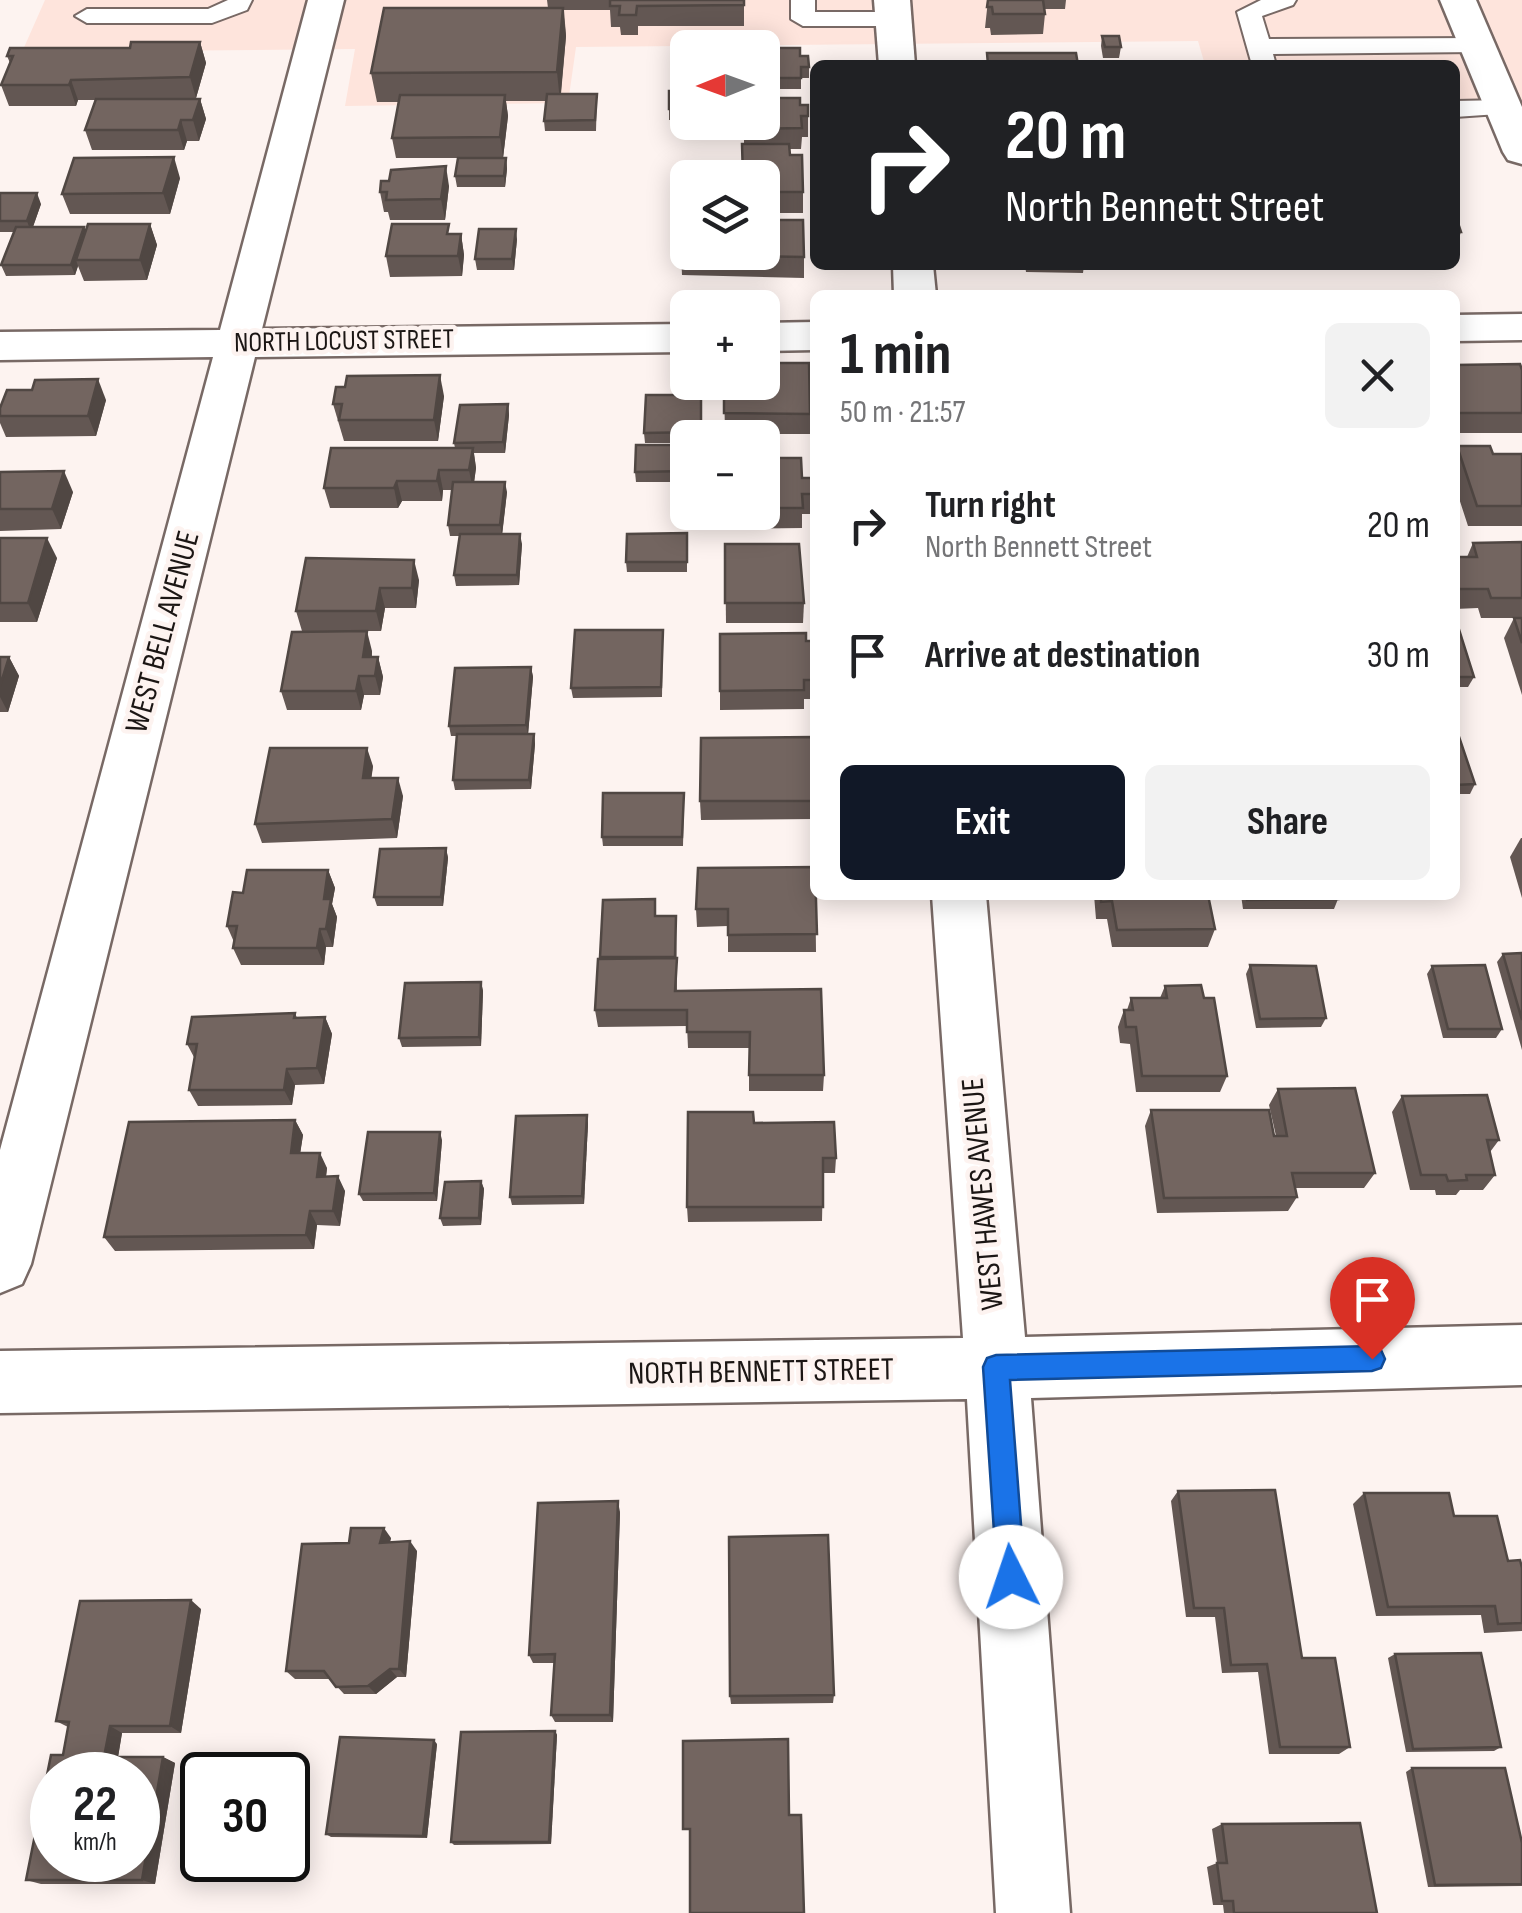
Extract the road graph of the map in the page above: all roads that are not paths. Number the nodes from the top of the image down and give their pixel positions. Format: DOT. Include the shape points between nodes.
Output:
graph roads {
  1 [pos="240,0"];
  2 [pos="326,0"];
  3 [pos="804,0"];
  4 [pos="1284,0"];
  5 [pos="1458,0"];
  6 [pos="893,10"];
  7 [pos="86,16"];
  8 [pos="1478,45"];
  9 [pos="1261,56"];
  10 [pos="897,60"];
  11 [pos="1460,108"];
  12 [pos="1504,108"];
  13 [pos="1522,152"];
  14 [pos="1522,326"];
  15 [pos="1460,328"];
  16 [pos="810,336"];
  17 [pos="780,337"];
  18 [pos="670,338"];
  19 [pos="239,342"];
  20 [pos="0,346"];
  21 [pos="958,900"];
  22 [pos="0,1264"];
  23 [pos="1522,1354"];
  24 [pos="996,1367"];
  25 [pos="0,1382"];
  26 [pos="1032,1913"];
  1 -- 7 [label="lane" via="212,16"];
  2 -- 19 [label="street, WEST BELL AVENUE"];
  3 -- 6 [label="lane" via="803,19"];
  4 -- 9 [label="lane" via="1249,12"];
  5 -- 8 [label="street"];
  6 -- 10 [label="street"];
  8 -- 9 [label="lane"];
  8 -- 12 [label="street"];
  11 -- 12 [label="lane"];
  12 -- 13 [label="street"];
  14 -- 15 [label="street"];
  16 -- 17 [label="street"];
  18 -- 19 [label="street, NORTH LOCUST STREET"];
  19 -- 20 [label="street, NORTH LOCUST STREET"];
  19 -- 22 [label="street, WEST BELL AVENUE"];
  21 -- 24 [label="street, WEST HAWES AVENUE"];
  23 -- 24 [label="street, NORTH BENNETT STREET"];
  24 -- 25 [label="street, NORTH BENNETT STREET"];
  24 -- 26 [label="street, WEST HAWES AVENUE"];
}
